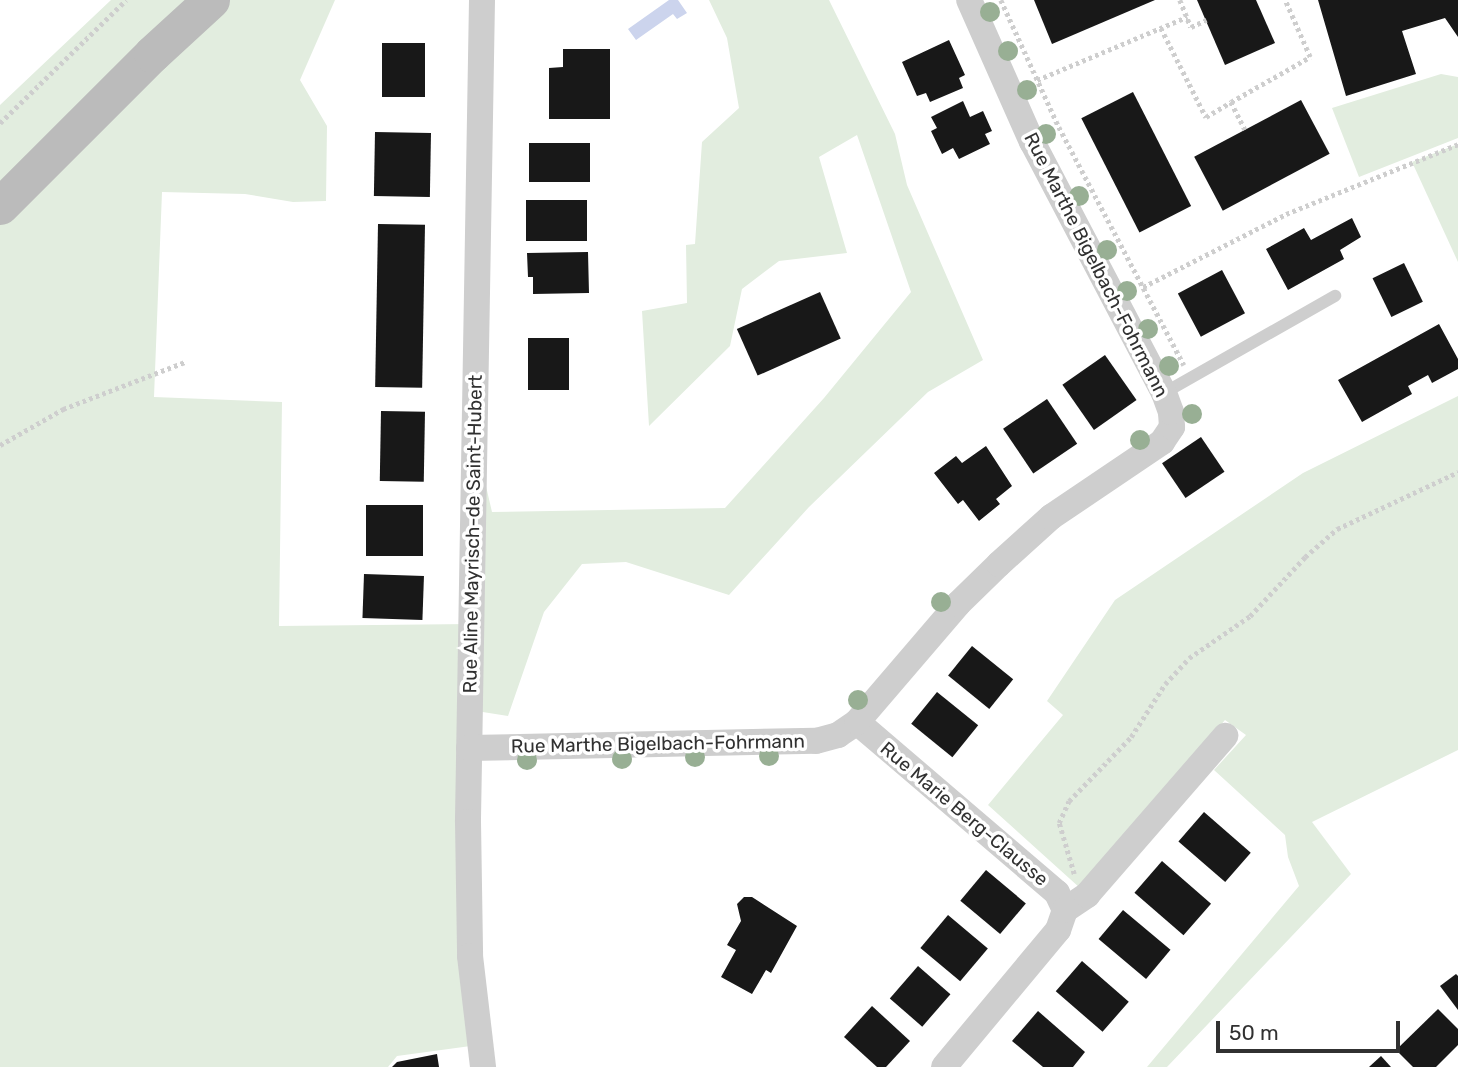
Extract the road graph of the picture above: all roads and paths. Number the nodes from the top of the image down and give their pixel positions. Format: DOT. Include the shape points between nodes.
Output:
graph roads {
  1 [pos="127,0"];
  2 [pos="193,0"];
  3 [pos="211,0"];
  4 [pos="482,0"];
  5 [pos="969,0"];
  6 [pos="1001,0"];
  7 [pos="1180,0"];
  8 [pos="1285,0"];
  9 [pos="1187,18"];
  10 [pos="1206,20"];
  11 [pos="1161,28"];
  12 [pos="152,54"];
  13 [pos="1037,80"];
  14 [pos="1231,102"];
  15 [pos="0,123"];
  16 [pos="1245,130"];
  17 [pos="1458,144"];
  18 [pos="0,206"];
  19 [pos="1143,287"];
  20 [pos="1335,296"];
  21 [pos="185,362"];
  22 [pos="1191,378"];
  23 [pos="1164,393"];
  24 [pos="0,445"];
  25 [pos="1458,472"];
  26 [pos="857,722"];
  27 [pos="1225,736"];
  28 [pos="469,748"];
  29 [pos="1065,910"];
  30 [pos="483,1067"];
  31 [pos="944,1067"];
  1 -- 15 [label="path"];
  2 -- 12 [label="main road"];
  3 -- 12 [label="main road"];
  4 -- 28 [label="street, Rue Aline Mayrisch-de Saint-Hubert"];
  5 -- 23 [label="street, Rue Marthe Bigelbach-Fohrmann" via="1032,142"];
  6 -- 13 [label="path"];
  7 -- 9 [label="path"];
  8 -- 14 [label="path" via="1310,57"];
  9 -- 10 [label="path" via="1191,27"];
  9 -- 11 [label="path"];
  11 -- 13 [label="path"];
  11 -- 14 [label="path" via="1206,117"];
  12 -- 18 [label="main road"];
  13 -- 19 [label="path"];
  14 -- 16 [label="path"];
  17 -- 19 [label="path" via="1286,214"];
  19 -- 22 [label="path"];
  20 -- 22 [label="lane"];
  21 -- 24 [label="path" via="63,409"];
  22 -- 23 [label="lane"];
  23 -- 26 [label="street, Rue Marthe Bigelbach-Fohrmann" via="1172,427 1162,442 1051,517 999,564 958,604"];
  25 -- 29 [label="path" via="1337,529 1250,616 1189,659 1165,684 1131,737 1069,801 1059,823 1077,881"];
  26 -- 28 [label="street, Rue Marthe Bigelbach-Fohrmann" via="816,741"];
  26 -- 29 [label="street, Rue Marie Berg-Clausse" via="1057,893"];
  27 -- 29 [label="street" via="1087,895"];
  28 -- 30 [label="street, Rue Aline Mayrisch-de Saint-Hubert" via="470,956"];
  29 -- 31 [label="street" via="1058,930"];
}
